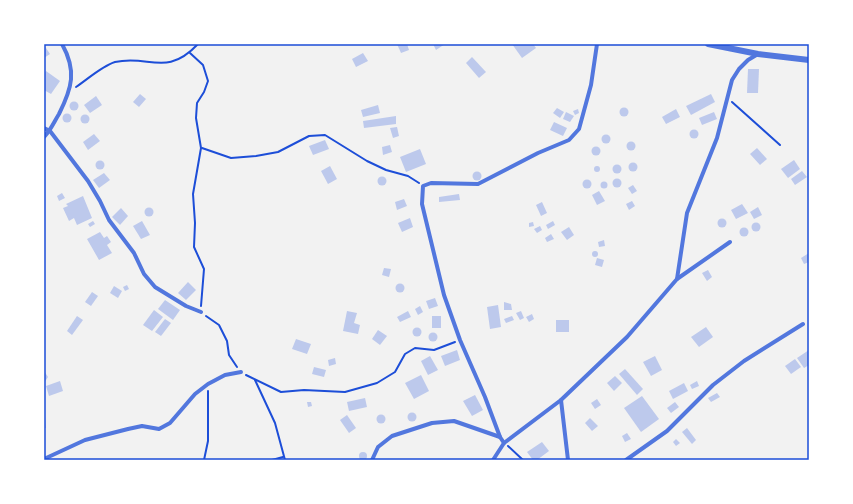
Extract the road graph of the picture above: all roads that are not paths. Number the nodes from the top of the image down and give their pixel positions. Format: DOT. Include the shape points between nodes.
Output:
graph roads {
  1 [pos="62,44"];
  2 [pos="597,44"];
  3 [pos="708,44"];
  4 [pos="732,46"];
  5 [pos="758,54"];
  6 [pos="809,60"];
  7 [pos="44,128"];
  8 [pos="50,131"];
  9 [pos="44,137"];
  10 [pos="730,242"];
  11 [pos="677,279"];
  12 [pos="201,312"];
  13 [pos="803,324"];
  14 [pos="241,372"];
  15 [pos="561,400"];
  16 [pos="500,437"];
  17 [pos="504,443"];
  18 [pos="44,459"];
  19 [pos="372,460"];
  20 [pos="492,460"];
  21 [pos="568,460"];
  22 [pos="626,460"];
  1 -- 8 [label="street" via="72,69 70,91"];
  2 -- 16 [label="street" via="591,85 579,130 569,140 478,184 432,183 423,186 422,204 444,295"];
  3 -- 4 [label="street"];
  4 -- 5 [label="street"];
  5 -- 6 [label="street"];
  5 -- 11 [label="street" via="748,60 732,80 717,138 687,213"];
  7 -- 8 [label="street"];
  8 -- 9 [label="street"];
  8 -- 12 [label="street" via="88,181 109,220 134,253 144,274 155,287"];
  10 -- 11 [label="street"];
  11 -- 15 [label="street" via="627,337"];
  13 -- 22 [label="street" via="744,361 713,385 667,430"];
  14 -- 18 [label="street" via="225,375 208,384 195,394 170,423 159,429 142,426 85,440"];
  15 -- 17 [label="street"];
  15 -- 21 [label="street"];
  16 -- 17 [label="street"];
  16 -- 19 [label="street" via="454,421 432,423 392,436 378,447"];
  17 -- 20 [label="street"];
}
